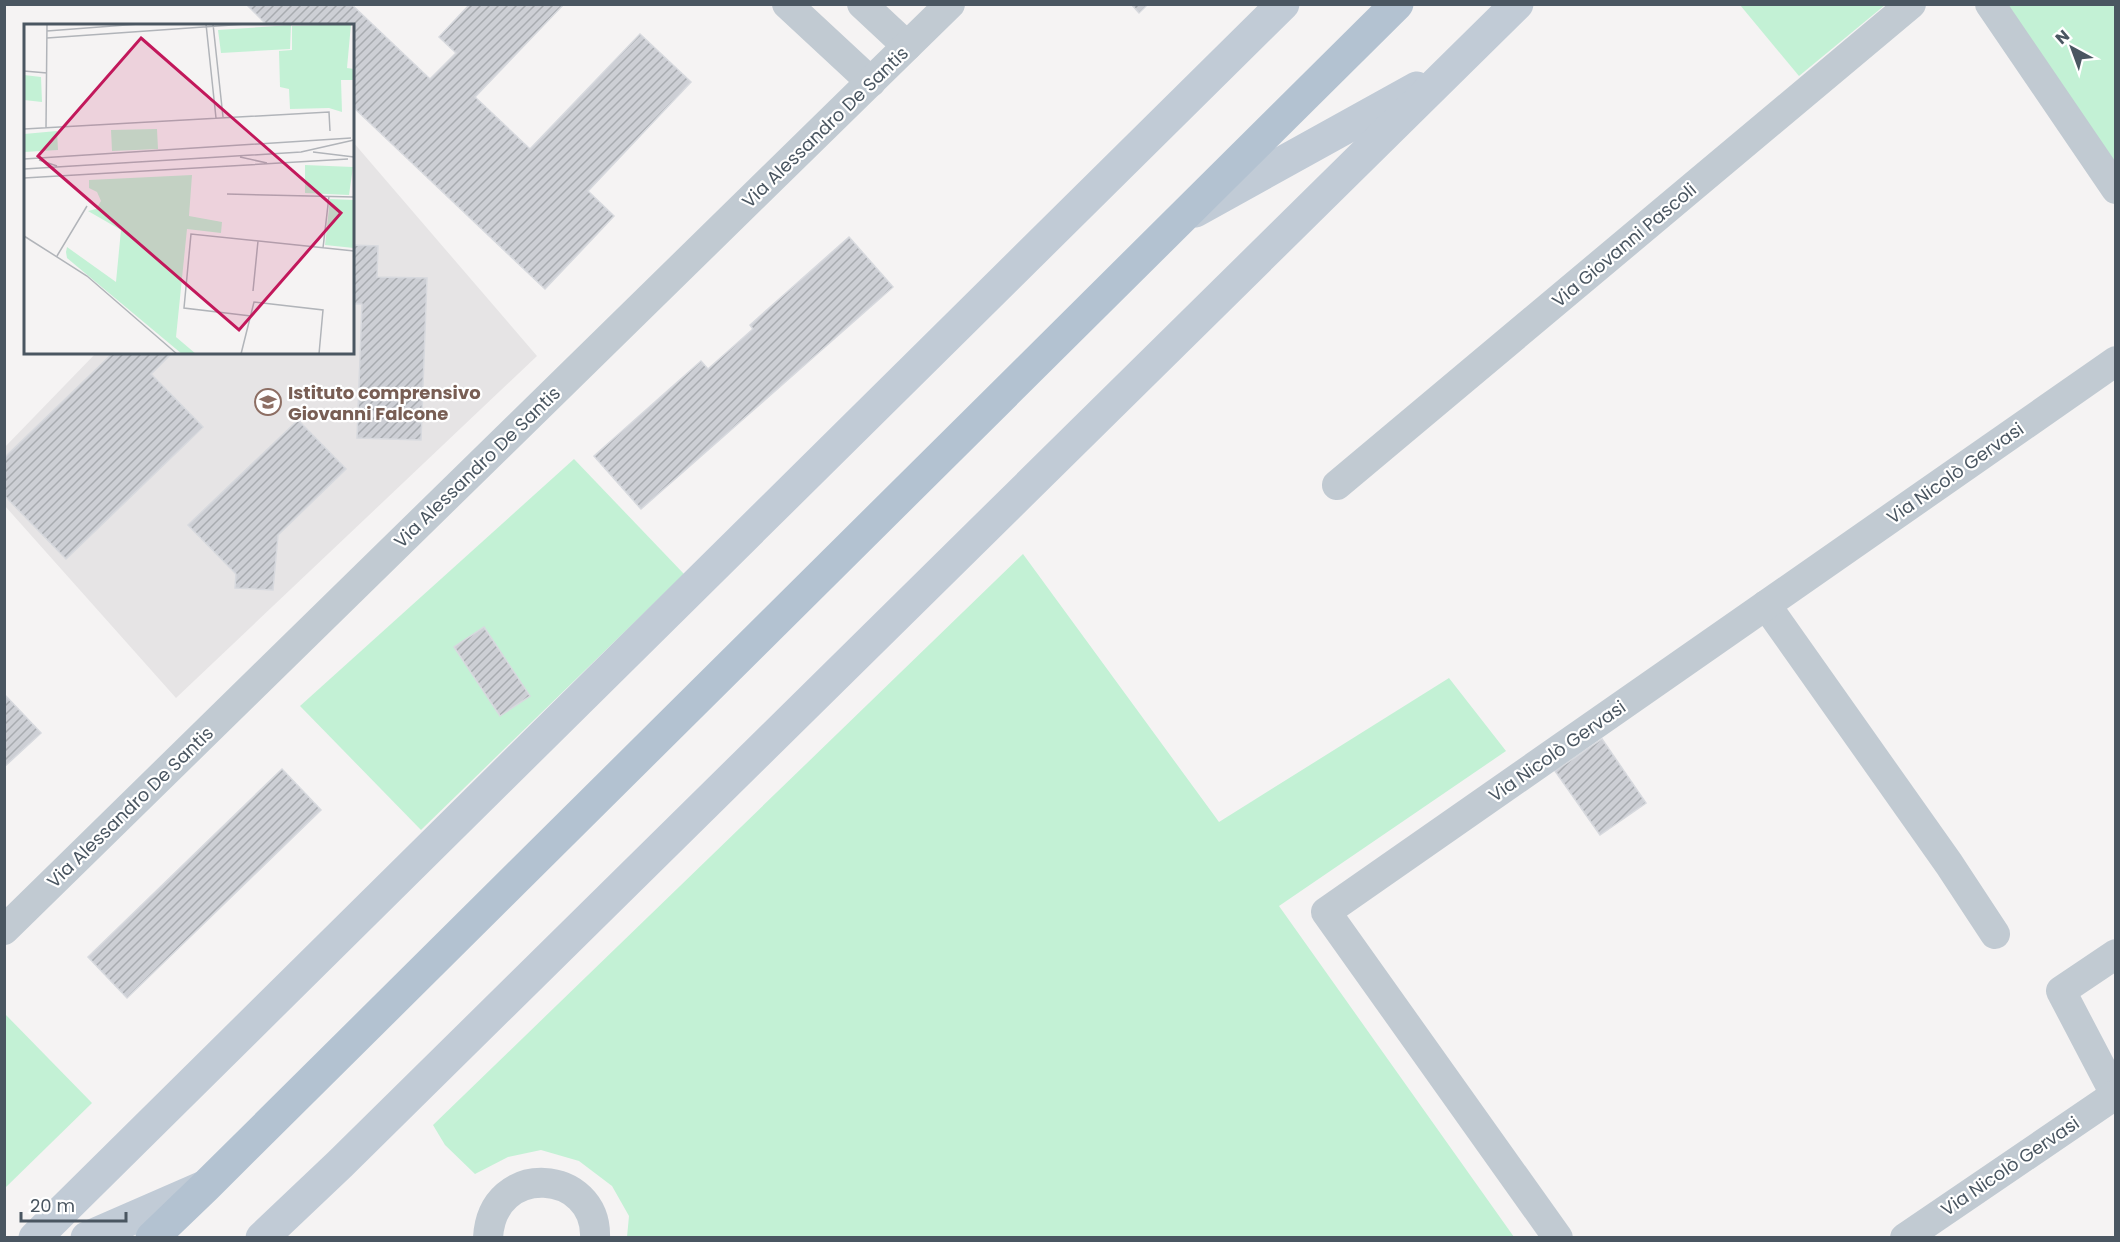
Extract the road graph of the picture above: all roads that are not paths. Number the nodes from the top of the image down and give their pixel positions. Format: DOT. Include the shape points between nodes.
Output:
graph roads {
  1 [pos="787,4"];
  2 [pos="862,4"];
  3 [pos="950,4"];
  4 [pos="1283,4"];
  5 [pos="1396,4"];
  6 [pos="1517,4"];
  7 [pos="1911,4"];
  8 [pos="1990,4"];
  9 [pos="907,46"];
  10 [pos="1454,68"];
  11 [pos="870,82"];
  12 [pos="2115,189"];
  13 [pos="1182,218"];
  14 [pos="2115,361"];
  15 [pos="1337,485"];
  16 [pos="1766,605"];
  17 [pos="4,930"];
  18 [pos="1995,934"];
  19 [pos="2115,954"];
  20 [pos="2115,1095"];
  21 [pos="206,1186"];
  22 [pos="35,1238"];
  23 [pos="87,1238"];
  24 [pos="152,1238"];
  25 [pos="262,1238"];
  26 [pos="488,1238"];
  27 [pos="595,1238"];
  28 [pos="1558,1238"];
  29 [pos="1905,1238"];
  1 -- 11 [label="street"];
  2 -- 9 [label="street"];
  3 -- 9 [label="street, Via Alessandro De Santis"];
  4 -- 22 [label="street"];
  5 -- 13 [label="main road"];
  6 -- 10 [label="street"];
  7 -- 15 [label="street, Via Giovanni Pascoli"];
  8 -- 12 [label="street"];
  9 -- 11 [label="street, Via Alessandro De Santis"];
  10 -- 13 [label="street"];
  10 -- 25 [label="street"];
  11 -- 17 [label="street, Via Alessandro De Santis"];
  13 -- 21 [label="main road"];
  14 -- 16 [label="street, Via Nicolò Gervasi"];
  16 -- 18 [label="street"];
  16 -- 28 [label="street, Via Nicolò Gervasi" via="1326,912"];
  19 -- 20 [label="street" via="2061,991"];
  20 -- 29 [label="street, Via Nicolò Gervasi"];
  21 -- 23 [label="street"];
  21 -- 24 [label="main road"];
  26 -- 27 [label="street" via="496,1207 508,1193 525,1184 544,1182 562,1186 578,1197 590,1212"];
}
